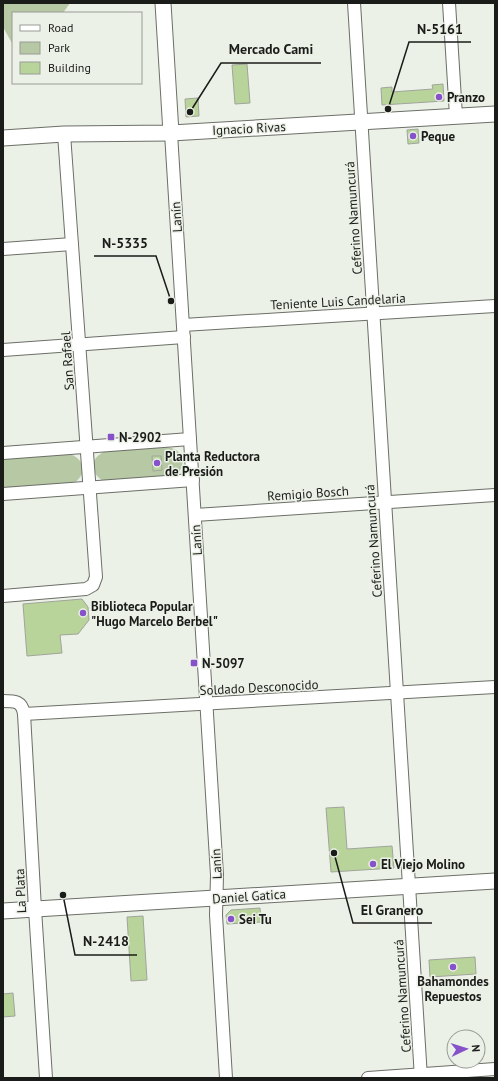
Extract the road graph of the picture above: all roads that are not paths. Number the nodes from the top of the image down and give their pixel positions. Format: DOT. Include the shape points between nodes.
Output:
graph roads {
  1 [pos="163,3"];
  2 [pos="354,3"];
  3 [pos="449,3"];
  4 [pos="495,114"];
  5 [pos="456,116"];
  6 [pos="361,122"];
  7 [pos="171,133"];
  8 [pos="64,134"];
  9 [pos="3,138"];
  10 [pos="72,244"];
  11 [pos="3,248"];
  12 [pos="495,306"];
  13 [pos="373,313"];
  14 [pos="183,331"];
  15 [pos="79,344"];
  16 [pos="3,350"];
  17 [pos="190,439"];
  18 [pos="87,446"];
  19 [pos="3,453"];
  20 [pos="193,480"];
  21 [pos="90,488"];
  22 [pos="3,494"];
  23 [pos="495,496"];
  24 [pos="385,502"];
  25 [pos="195,514"];
  26 [pos="3,596"];
  27 [pos="495,687"];
  28 [pos="397,693"];
  29 [pos="3,701"];
  30 [pos="207,704"];
  31 [pos="22,709"];
  32 [pos="495,880"];
  33 [pos="409,886"];
  34 [pos="216,898"];
  35 [pos="35,909"];
  36 [pos="3,911"];
  37 [pos="495,1070"];
  38 [pos="421,1076"];
  39 [pos="46,1078"];
  40 [pos="226,1078"];
  41 [pos="368,1078"];
  1 -- 7 [label="main road, Lanín"];
  2 -- 6 [label="street, Ceferino Namuncurá"];
  3 -- 5 [label="street"];
  4 -- 5 [label="main road, Ignacio Rivas"];
  5 -- 6 [label="main road, Ignacio Rivas"];
  6 -- 7 [label="main road, Ignacio Rivas"];
  6 -- 13 [label="street, Ceferino Namuncurá"];
  7 -- 8 [label="main road, Ignacio Rivas"];
  7 -- 14 [label="street, Lanín"];
  8 -- 9 [label="main road, Ignacio Rivas"];
  8 -- 10 [label="street, San Rafael"];
  10 -- 11 [label="street"];
  10 -- 15 [label="street, San Rafael"];
  12 -- 13 [label="street, Teniente Luis Candelaria"];
  13 -- 14 [label="street, Teniente Luis Candelaria"];
  13 -- 24 [label="street, Ceferino Namuncurá"];
  14 -- 15 [label="street, Teniente Luis Candelaria"];
  14 -- 17 [label="street, Lanín"];
  15 -- 16 [label="street, Teniente Luis Candelaria"];
  15 -- 18 [label="street, San Rafael"];
  17 -- 18 [label="street"];
  17 -- 20 [label="street, Lanín"];
  18 -- 19 [label="street"];
  18 -- 21 [label="street, San Rafael"];
  20 -- 21 [label="street"];
  20 -- 25 [label="street, Lanín"];
  21 -- 22 [label="street"];
  21 -- 26 [label="street, San Rafael" via="96,572 93,585 83,590"];
  23 -- 24 [label="street, Remigio Bosch"];
  24 -- 25 [label="street, Remigio Bosch"];
  24 -- 28 [label="street, Ceferino Namuncurá"];
  25 -- 30 [label="street, Lanín"];
  27 -- 28 [label="street, Soldado Desconocido"];
  28 -- 30 [label="street, Soldado Desconocido"];
  28 -- 33 [label="street, Ceferino Namuncurá"];
  29 -- 31 [label="street, Soldado Desconocido" via="13,701"];
  30 -- 31 [label="street, Soldado Desconocido"];
  30 -- 34 [label="street, Lanín" via="217,875"];
  31 -- 35 [label="street, La Plata"];
  32 -- 33 [label="main road, Daniel Gatica"];
  33 -- 34 [label="main road, Daniel Gatica"];
  33 -- 38 [label="street, Ceferino Namuncurá"];
  34 -- 35 [label="main road, Daniel Gatica"];
  34 -- 40 [label="street, Lanín"];
  35 -- 36 [label="main road, Daniel Gatica"];
  35 -- 39 [label="street, La Plata"];
  37 -- 38 [label="street"];
  38 -- 41 [label="street"];
}
